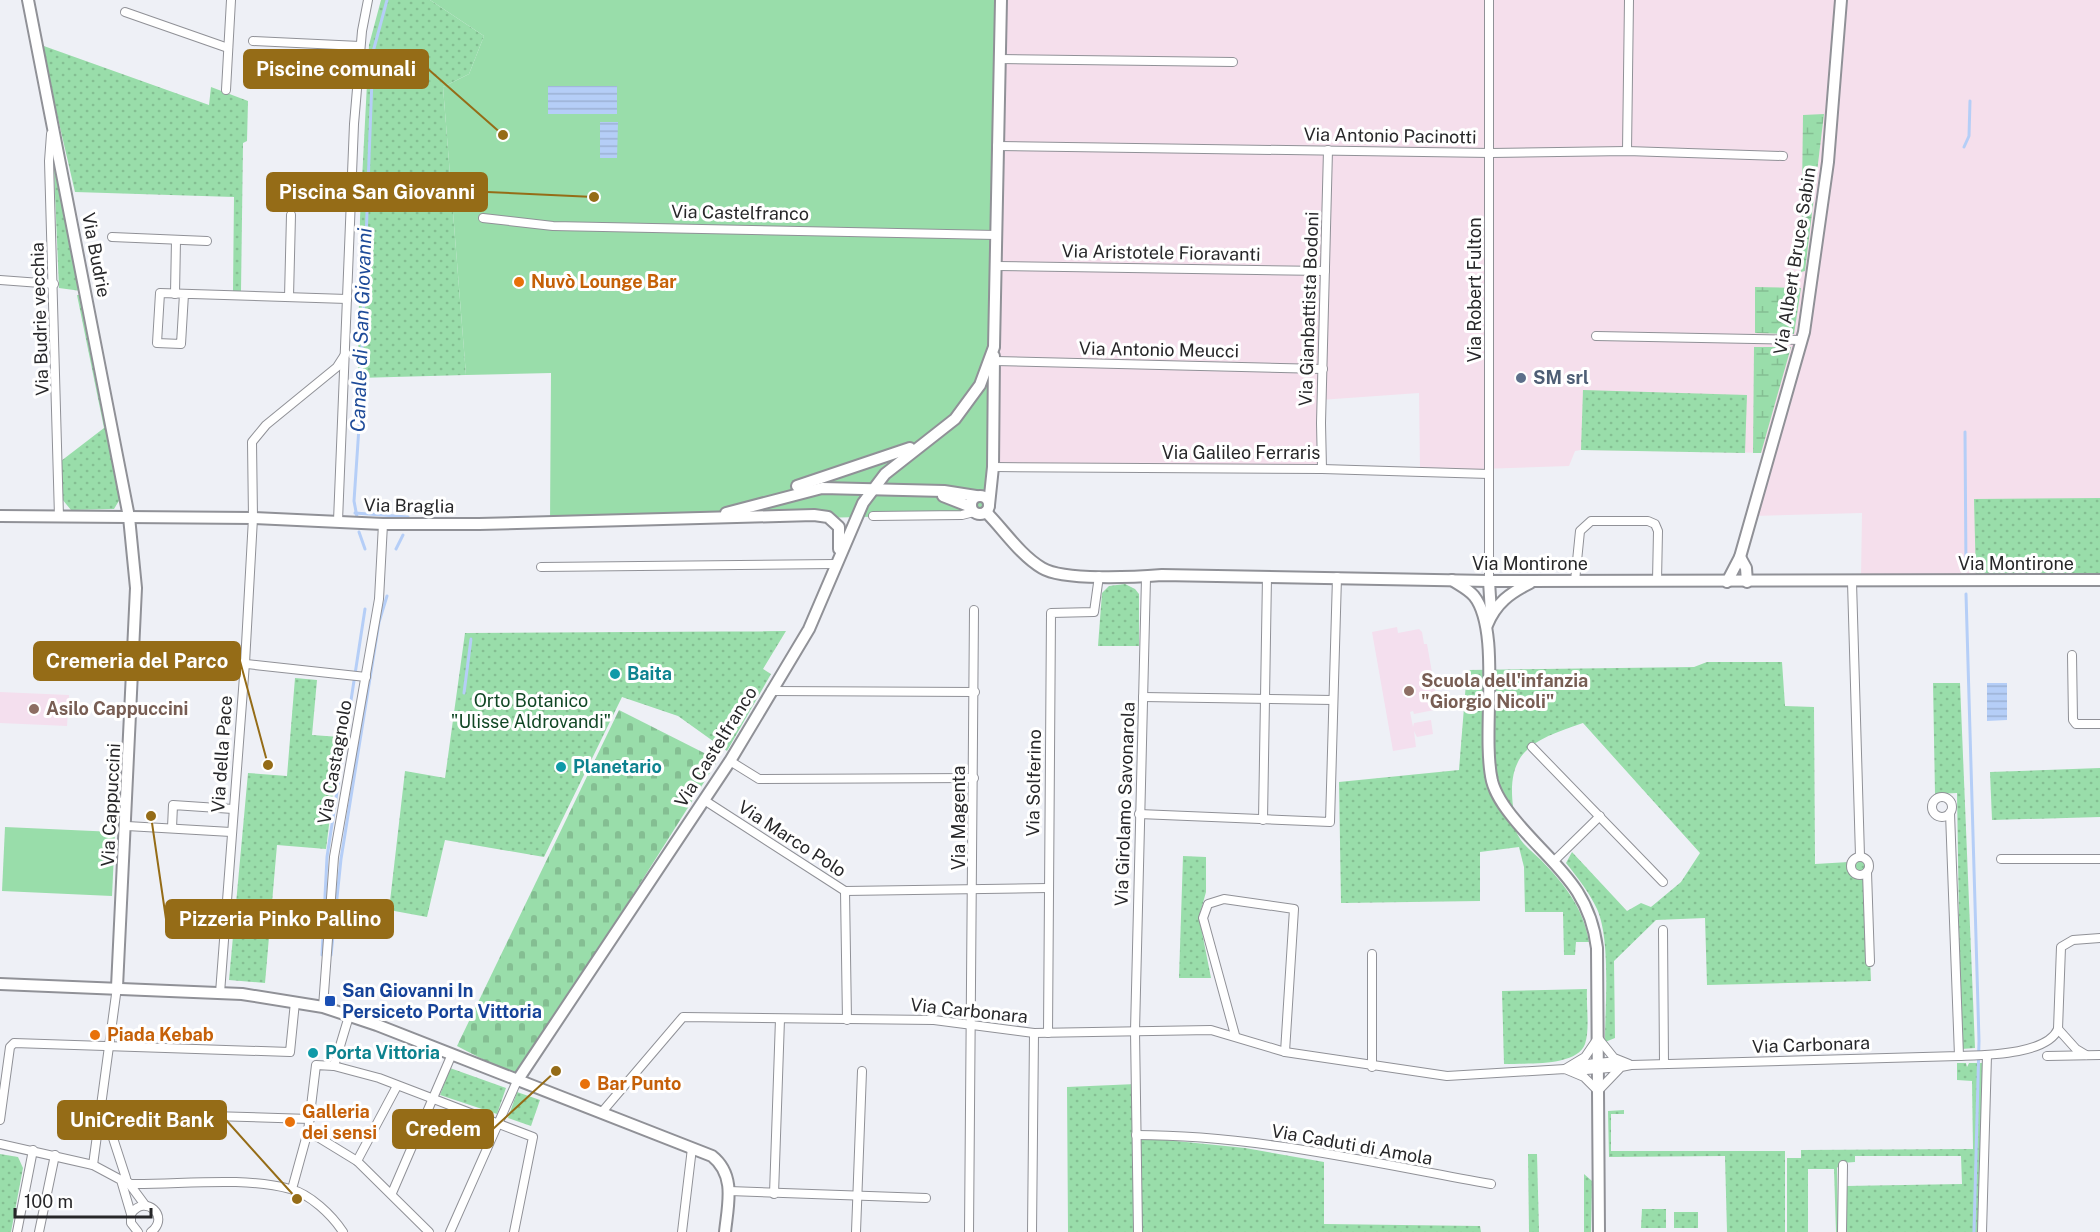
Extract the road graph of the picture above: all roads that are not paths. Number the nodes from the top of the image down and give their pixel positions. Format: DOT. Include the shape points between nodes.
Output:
graph roads {
  1 [pos="28,0"];
  2 [pos="231,0"];
  3 [pos="368,0"];
  4 [pos="1001,0"];
  5 [pos="1490,0"];
  6 [pos="1629,0"];
  7 [pos="1840,0"];
  8 [pos="125,12"];
  9 [pos="253,41"];
  10 [pos="360,46"];
  11 [pos="228,48"];
  12 [pos="999,59"];
  13 [pos="1233,62"];
  14 [pos="226,90"];
  15 [pos="53,122"];
  16 [pos="997,146"];
  17 [pos="1328,150"];
  18 [pos="1627,151"];
  19 [pos="1491,153"];
  20 [pos="1783,156"];
  21 [pos="291,215"];
  22 [pos="483,218"];
  23 [pos="996,235"];
  24 [pos="112,237"];
  25 [pos="176,240"];
  26 [pos="207,241"];
  27 [pos="996,266"];
  28 [pos="1326,271"];
  29 [pos="0,280"];
  30 [pos="54,284"];
  31 [pos="179,294"];
  32 [pos="289,297"];
  33 [pos="347,299"];
  34 [pos="1596,336"];
  35 [pos="1801,340"];
  36 [pos="994,347"];
  37 [pos="346,352"];
  38 [pos="995,361"];
  39 [pos="1323,369"];
  40 [pos="320,381"];
  41 [pos="344,389"];
  42 [pos="938,433"];
  43 [pos="993,467"];
  44 [pos="1322,469"];
  45 [pos="1489,474"];
  46 [pos="873,488"];
  47 [pos="974,505"];
  48 [pos="988,508"];
  49 [pos="0,516"];
  50 [pos="60,516"];
  51 [pos="873,516"];
  52 [pos="129,517"];
  53 [pos="252,518"];
  54 [pos="687,518"];
  55 [pos="338,521"];
  56 [pos="383,524"];
  57 [pos="1740,557"];
  58 [pos="836,561"];
  59 [pos="541,567"];
  60 [pos="1099,576"];
  61 [pos="1267,576"];
  62 [pos="1337,577"];
  63 [pos="1146,578"];
  64 [pos="2100,579"];
  65 [pos="1451,580"];
  66 [pos="1489,581"];
  67 [pos="1533,581"];
  68 [pos="1575,581"];
  69 [pos="1657,581"];
  70 [pos="1727,582"];
  71 [pos="1747,582"];
  72 [pos="1852,582"];
  73 [pos="974,610"];
  74 [pos="1487,619"];
  75 [pos="135,652"];
  76 [pos="2072,655"];
  77 [pos="244,663"];
  78 [pos="358,676"];
  79 [pos="771,691"];
  80 [pos="975,692"];
  81 [pos="1143,697"];
  82 [pos="1264,698"];
  83 [pos="1333,700"];
  84 [pos="2100,724"];
  85 [pos="1532,747"];
  86 [pos="730,761"];
  87 [pos="974,778"];
  88 [pos="704,800"];
  89 [pos="233,809"];
  90 [pos="1950,813"];
  91 [pos="1139,814"];
  92 [pos="1600,816"];
  93 [pos="1263,820"];
  94 [pos="127,826"];
  95 [pos="172,828"];
  96 [pos="231,832"];
  97 [pos="1860,856"];
  98 [pos="2100,858"];
  99 [pos="2001,859"];
  100 [pos="1553,862"];
  101 [pos="1867,872"];
  102 [pos="1662,882"];
  103 [pos="1048,888"];
  104 [pos="974,890"];
  105 [pos="845,891"];
  106 [pos="1663,930"];
  107 [pos="2100,938"];
  108 [pos="1372,954"];
  109 [pos="1870,962"];
  110 [pos="14,983"];
  111 [pos="0,984"];
  112 [pos="117,987"];
  113 [pos="0,990"];
  114 [pos="220,993"];
  115 [pos="295,1002"];
  116 [pos="322,1007"];
  117 [pos="349,1016"];
  118 [pos="780,1019"];
  119 [pos="847,1020"];
  120 [pos="972,1025"];
  121 [pos="2058,1029"];
  122 [pos="1134,1031"];
  123 [pos="1035,1033"];
  124 [pos="1048,1033"];
  125 [pos="1235,1035"];
  126 [pos="1598,1038"];
  127 [pos="111,1046"];
  128 [pos="1285,1052"];
  129 [pos="452,1054"];
  130 [pos="1987,1055"];
  131 [pos="2086,1055"];
  132 [pos="2100,1055"];
  133 [pos="1959,1056"];
  134 [pos="2047,1056"];
  135 [pos="1620,1064"];
  136 [pos="1664,1064"];
  137 [pos="1598,1065"];
  138 [pos="334,1066"];
  139 [pos="1372,1067"];
  140 [pos="1574,1068"];
  141 [pos="862,1071"];
  142 [pos="517,1081"];
  143 [pos="397,1086"];
  144 [pos="1598,1092"];
  145 [pos="434,1100"];
  146 [pos="602,1112"];
  147 [pos="310,1119"];
  148 [pos="0,1120"];
  149 [pos="500,1122"];
  150 [pos="308,1131"];
  151 [pos="111,1132"];
  152 [pos="95,1135"];
  153 [pos="1136,1135"];
  154 [pos="0,1144"];
  155 [pos="692,1148"];
  156 [pos="33,1150"];
  157 [pos="55,1155"];
  158 [pos="357,1161"];
  159 [pos="93,1164"];
  160 [pos="1843,1165"];
  161 [pos="125,1181"];
  162 [pos="1491,1184"];
  163 [pos="292,1189"];
  164 [pos="729,1191"];
  165 [pos="392,1193"];
  166 [pos="774,1194"];
  167 [pos="857,1196"];
  168 [pos="926,1198"];
  169 [pos="145,1205"];
  170 [pos="131,1214"];
  171 [pos="154,1231"];
  172 [pos="17,1232"];
  173 [pos="39,1232"];
  174 [pos="138,1232"];
  175 [pos="343,1232"];
  176 [pos="429,1232"];
  177 [pos="450,1232"];
  178 [pos="514,1232"];
  179 [pos="682,1232"];
  180 [pos="725,1232"];
  181 [pos="856,1232"];
  182 [pos="969,1232"];
  183 [pos="1032,1232"];
  184 [pos="1138,1232"];
  185 [pos="1599,1232"];
  186 [pos="1842,1232"];
  187 [pos="1982,1232"];
  1 -- 15 [label="street, Via Budrie"];
  2 -- 11 [label="street"];
  3 -- 10 [label="street"];
  4 -- 12 [label="street, Via Castelfranco"];
  5 -- 19 [label="street, Via Robert Fulton"];
  6 -- 18 [label="street"];
  7 -- 35 [label="street, Via Albert Bruce Sabin" via="1828,162"];
  8 -- 11 [label="street"];
  9 -- 10 [label="street"];
  10 -- 33 [label="street"];
  11 -- 14 [label="street"];
  12 -- 13 [label="street"];
  12 -- 16 [label="street, Via Castelfranco"];
  15 -- 30 [label="street, Via Budrie vecchia" via="49,161"];
  15 -- 52 [label="street, Via Budrie"];
  16 -- 17 [label="street, Via Antonio Pacinotti"];
  16 -- 23 [label="street, Via Castelfranco"];
  17 -- 19 [label="street, Via Antonio Pacinotti"];
  17 -- 28 [label="street, Via Gianbattista Bodoni"];
  18 -- 19 [label="street, Via Antonio Pacinotti"];
  18 -- 20 [label="street, Via Antonio Pacinotti"];
  19 -- 45 [label="street, Via Robert Fulton"];
  21 -- 32 [label="street"];
  22 -- 23 [label="street, Via Castelfranco" via="553,226"];
  23 -- 27 [label="street, Via Castelfranco"];
  24 -- 25 [label="street"];
  25 -- 26 [label="street"];
  25 -- 31 [label="street"];
  27 -- 28 [label="street, Via Aristotele Fioravanti"];
  27 -- 36 [label="street, Via Castelfranco"];
  28 -- 39 [label="street, Via Gianbattista Bodoni"];
  29 -- 30 [label="street"];
  30 -- 50 [label="street, Via Budrie vecchia"];
  31 -- 31 [label="street" via="160,293 157,343 182,344"];
  31 -- 32 [label="street"];
  32 -- 33 [label="street"];
  33 -- 37 [label="street"];
  34 -- 35 [label="street"];
  35 -- 57 [label="street, Via Albert Bruce Sabin"];
  36 -- 38 [label="street, Via Castelfranco"];
  36 -- 42 [label="street, Via Castelfranco" via="980,385"];
  37 -- 40 [label="street" via="338,367"];
  37 -- 41 [label="street"];
  38 -- 39 [label="street, Via Antonio Meucci"];
  38 -- 43 [label="street, Via Castelfranco"];
  39 -- 44 [label="street, Via Gianbattista Bodoni"];
  40 -- 41 [label="street" via="337,378"];
  40 -- 53 [label="street" via="260,430 252,442"];
  41 -- 55 [label="street"];
  42 -- 46 [label="street, Via Castelfranco"];
  42 -- 54 [label="street, Via Castelfranco" via="867,465"];
  43 -- 44 [label="street, Via Galileo Ferraris"];
  43 -- 48 [label="street, Via Castelfranco"];
  44 -- 45 [label="street, Via Galileo Ferraris"];
  45 -- 66 [label="street, Via Robert Fulton"];
  46 -- 47 [label="street" via="922,490"];
  46 -- 54 [label="street, Via Braglia" via="808,490 728,512"];
  46 -- 58 [label="street, Via Castelfranco"];
  47 -- 48 [label="street" via="979,514"];
  47 -- 48 [label="street, Via Montirone" via="983,496"];
  47 -- 51 [label="street" via="962,515"];
  48 -- 60 [label="street, Via Montirone" via="1040,568 1053,574"];
  49 -- 50 [label="street, Via Braglia"];
  50 -- 52 [label="street, Via Braglia"];
  52 -- 53 [label="street, Via Braglia"];
  52 -- 75 [label="street, Via Cappuccini" via="136,588"];
  53 -- 55 [label="street, Via Braglia"];
  53 -- 77 [label="street, Via della Pace"];
  54 -- 56 [label="street, Via Braglia"];
  54 -- 58 [label="street, Via Braglia" via="828,517 839,527 841,537"];
  55 -- 56 [label="street, Via Braglia"];
  56 -- 78 [label="street, Via Castagnolo" via="379,599"];
  57 -- 70 [label="street, Via Albert Bruce Sabin"];
  57 -- 71 [label="street"];
  58 -- 59 [label="street"];
  58 -- 79 [label="street, Via Castelfranco" via="809,629"];
  60 -- 63 [label="street, Via Montirone"];
  60 -- 103 [label="street, Via Solferino" via="1094,612 1051,613"];
  61 -- 62 [label="street, Via Montirone"];
  61 -- 63 [label="street, Via Montirone"];
  61 -- 82 [label="street"];
  62 -- 65 [label="street, Via Montirone"];
  62 -- 83 [label="street"];
  63 -- 81 [label="street, Via Girolamo Savonarola"];
  64 -- 72 [label="street, Via Montirone"];
  65 -- 66 [label="street, Via Montirone"];
  65 -- 74 [label="street" via="1475,597"];
  66 -- 67 [label="street, Via Montirone"];
  66 -- 74 [label="street"];
  67 -- 68 [label="street, Via Montirone"];
  67 -- 74 [label="street" via="1509,593"];
  68 -- 69 [label="street, Via Montirone"];
  68 -- 69 [label="street" via="1580,531 1591,521 1655,524"];
  69 -- 70 [label="street, Via Montirone"];
  70 -- 71 [label="street, Via Montirone"];
  71 -- 72 [label="street, Via Montirone"];
  72 -- 97 [label="street"];
  73 -- 80 [label="street, Via Magenta"];
  74 -- 100 [label="street" via="1492,782 1501,802"];
  75 -- 77 [label="street"];
  75 -- 94 [label="street, Via Cappuccini"];
  76 -- 84 [label="street" via="2073,720 2076,724"];
  77 -- 78 [label="street"];
  77 -- 89 [label="street, Via della Pace"];
  78 -- 116 [label="street, Via Castagnolo" via="334,857"];
  79 -- 80 [label="street"];
  79 -- 86 [label="street, Via Castelfranco"];
  80 -- 87 [label="street, Via Magenta"];
  81 -- 82 [label="street"];
  81 -- 91 [label="street, Via Girolamo Savonarola"];
  82 -- 83 [label="street"];
  82 -- 93 [label="street"];
  83 -- 93 [label="street" via="1330,822"];
  85 -- 92 [label="street"];
  86 -- 87 [label="street" via="759,779"];
  86 -- 88 [label="street, Via Castelfranco"];
  87 -- 104 [label="street, Via Magenta"];
  88 -- 105 [label="street, Via Marco Polo"];
  88 -- 142 [label="street, Via Castelfranco"];
  89 -- 95 [label="street" via="173,805"];
  89 -- 96 [label="street, Via della Pace"];
  90 -- 133 [label="street"];
  91 -- 93 [label="street"];
  91 -- 122 [label="street, Via Girolamo Savonarola"];
  92 -- 100 [label="street"];
  92 -- 102 [label="street"];
  94 -- 95 [label="street"];
  94 -- 112 [label="street, Via Cappuccini"];
  95 -- 96 [label="street"];
  96 -- 114 [label="street, Via della Pace"];
  97 -- 101 [label="street" via="1869,862"];
  97 -- 101 [label="street" via="1852,861 1851,869 1858,875"];
  98 -- 99 [label="street"];
  100 -- 126 [label="street" via="1581,896 1595,928"];
  101 -- 109 [label="street"];
  103 -- 104 [label="street, Via Marco Polo"];
  103 -- 124 [label="street, Via Solferino"];
  104 -- 105 [label="street, Via Marco Polo"];
  104 -- 120 [label="street, Via Magenta"];
  105 -- 119 [label="street"];
  106 -- 136 [label="street"];
  107 -- 121 [label="street" via="2073,940 2061,947"];
  108 -- 139 [label="street"];
  110 -- 111 [label="street"];
  110 -- 112 [label="street"];
  110 -- 113 [label="street"];
  112 -- 114 [label="street"];
  112 -- 127 [label="street"];
  114 -- 115 [label="street"];
  115 -- 116 [label="street"];
  115 -- 127 [label="street" via="290,1052"];
  116 -- 117 [label="street"];
  117 -- 129 [label="street"];
  117 -- 138 [label="street"];
  118 -- 119 [label="street, Via Carbonara"];
  118 -- 146 [label="street, Via Carbonara" via="683,1017"];
  118 -- 166 [label="street"];
  119 -- 120 [label="street, Via Carbonara" via="934,1020"];
  120 -- 123 [label="street, Via Carbonara"];
  120 -- 182 [label="street, Via Magenta"];
  121 -- 130 [label="street, Via Carbonara" via="2055,1037 2042,1044"];
  121 -- 131 [label="street"];
  122 -- 124 [label="street, Via Carbonara"];
  122 -- 125 [label="street, Via Carbonara" via="1185,1029"];
  122 -- 153 [label="street, Via Girolamo Savonarola"];
  123 -- 124 [label="street, Via Carbonara"];
  123 -- 183 [label="street"];
  125 -- 128 [label="street, Via Carbonara"];
  125 -- 128 [label="street" via="1203,918 1208,904 1224,898 1294,909"];
  126 -- 135 [label="street"];
  126 -- 137 [label="street"];
  126 -- 140 [label="street"];
  127 -- 148 [label="street" via="14,1042 10,1047"];
  127 -- 152 [label="street"];
  128 -- 139 [label="street, Via Carbonara"];
  129 -- 142 [label="street"];
  129 -- 145 [label="street"];
  130 -- 133 [label="street, Via Carbonara"];
  130 -- 187 [label="street"];
  131 -- 132 [label="street"];
  131 -- 134 [label="street"];
  133 -- 136 [label="street, Via Carbonara"];
  135 -- 136 [label="street, Via Carbonara"];
  135 -- 137 [label="street"];
  135 -- 144 [label="street"];
  137 -- 140 [label="street"];
  137 -- 144 [label="street"];
  138 -- 143 [label="street"];
  138 -- 147 [label="street" via="316,1065"];
  139 -- 140 [label="street, Via Carbonara" via="1447,1076"];
  140 -- 144 [label="street"];
  141 -- 167 [label="street"];
  142 -- 146 [label="street"];
  142 -- 149 [label="street"];
  143 -- 145 [label="street"];
  143 -- 158 [label="street"];
  144 -- 185 [label="street"];
  145 -- 149 [label="street"];
  145 -- 165 [label="street"];
  146 -- 155 [label="street"];
  147 -- 150 [label="street"];
  147 -- 151 [label="street" via="211,1116"];
  149 -- 177 [label="street"];
  149 -- 178 [label="street" via="533,1137"];
  150 -- 158 [label="street"];
  150 -- 163 [label="street"];
  151 -- 152 [label="street"];
  151 -- 161 [label="street"];
  152 -- 159 [label="street"];
  153 -- 162 [label="street, Via Caduti di Amola" via="1187,1136 1318,1150"];
  153 -- 184 [label="street, Via Girolamo Savonarola"];
  154 -- 156 [label="street"];
  155 -- 164 [label="street" via="712,1155 722,1164"];
  155 -- 179 [label="street"];
  156 -- 157 [label="street"];
  156 -- 172 [label="street"];
  157 -- 159 [label="street"];
  157 -- 173 [label="street"];
  158 -- 165 [label="street"];
  159 -- 161 [label="street"];
  160 -- 186 [label="street"];
  161 -- 163 [label="street"];
  161 -- 169 [label="street"];
  161 -- 170 [label="street"];
  163 -- 175 [label="street" via="310,1199"];
  164 -- 166 [label="street"];
  164 -- 180 [label="street"];
  165 -- 176 [label="street"];
  166 -- 167 [label="street"];
  167 -- 168 [label="street"];
  167 -- 181 [label="street"];
  169 -- 170 [label="street"];
  169 -- 171 [label="street" via="157,1212 159,1221"];
  170 -- 174 [label="street" via="131,1223"];
}
